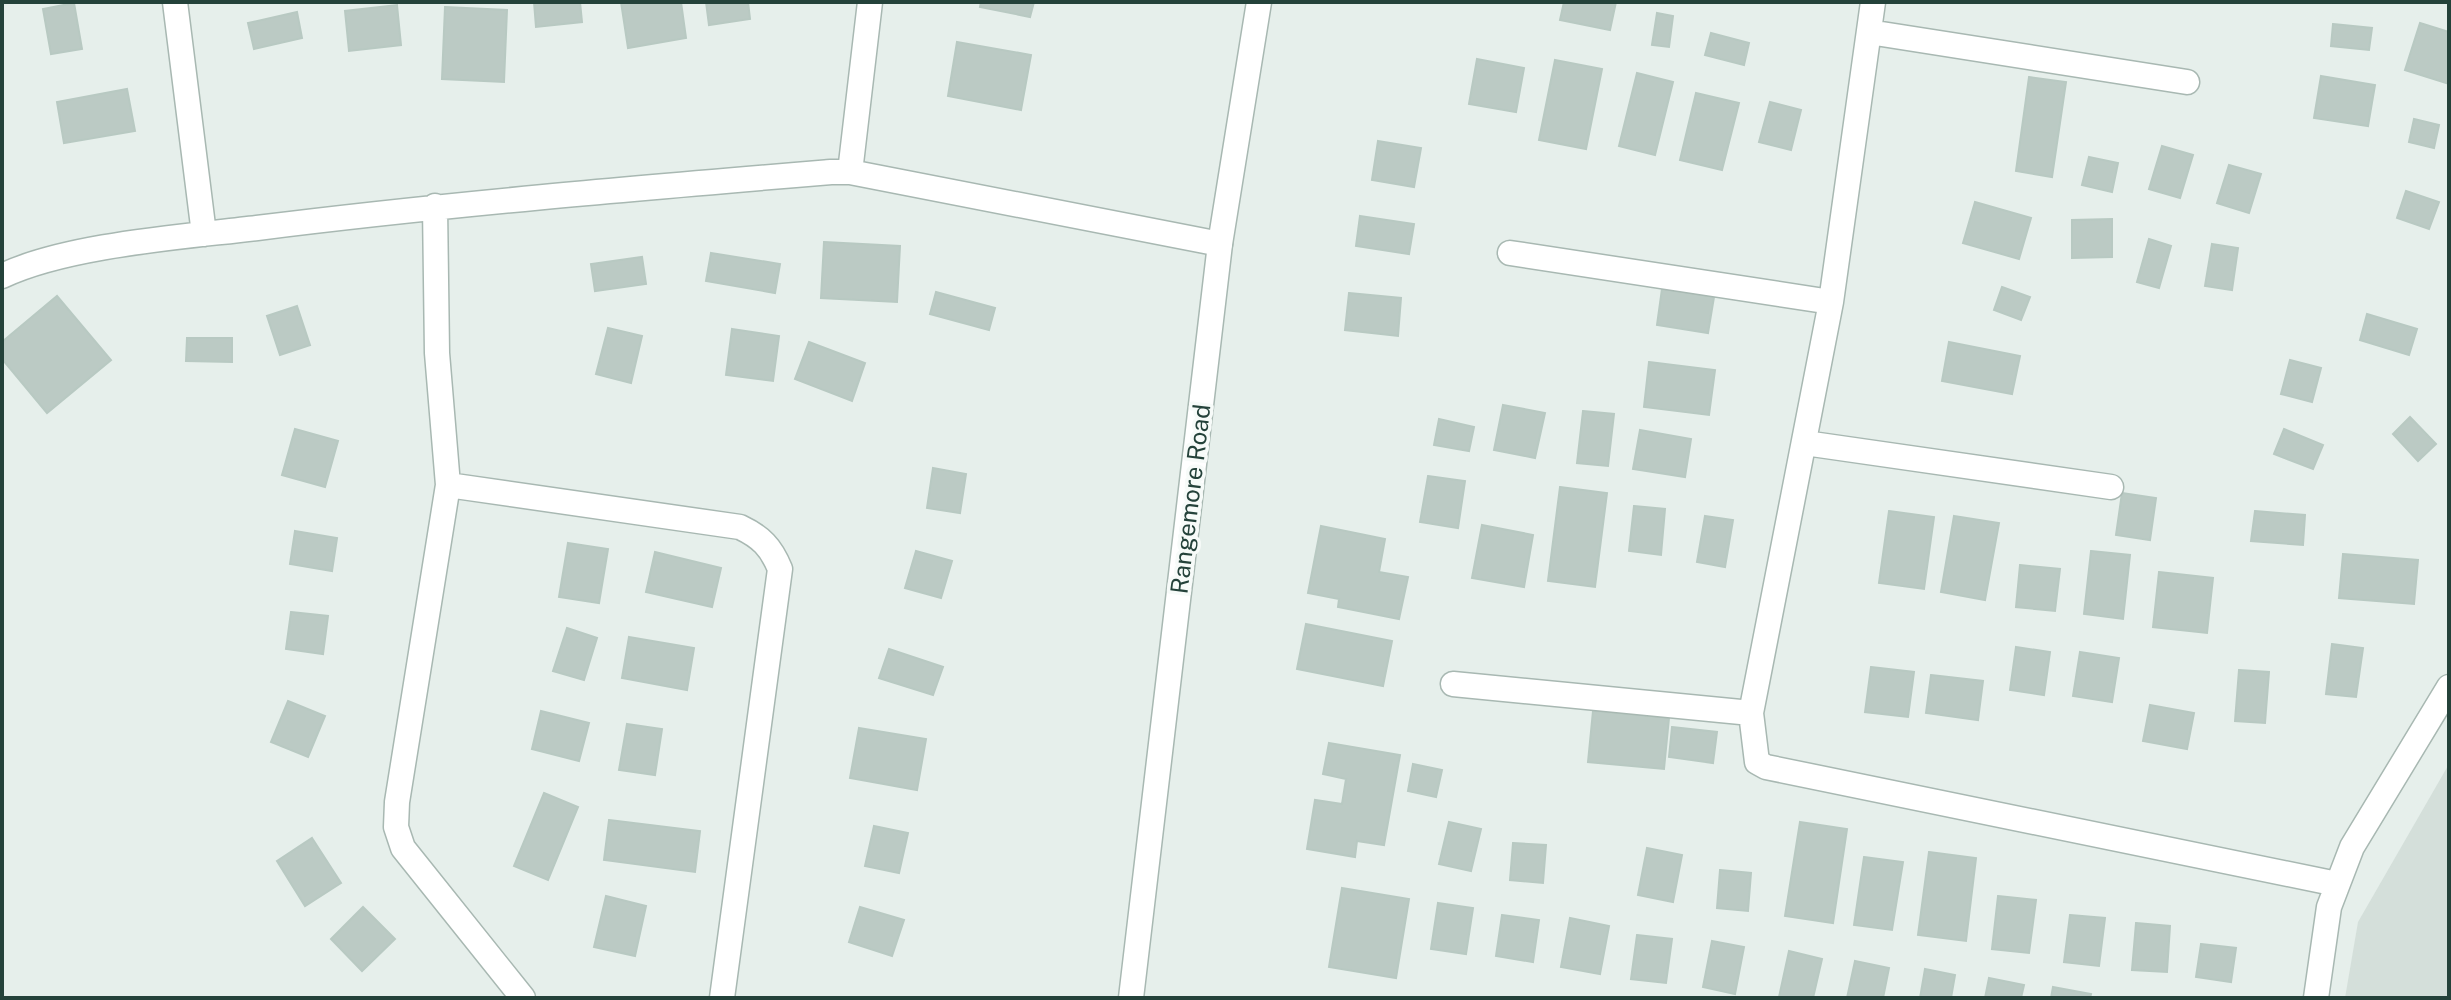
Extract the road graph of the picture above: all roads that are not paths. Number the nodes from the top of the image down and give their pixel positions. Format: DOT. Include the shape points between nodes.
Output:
graph roads {
  1 [pos="175,2"];
  2 [pos="870,2"];
  3 [pos="1259,2"];
  4 [pos="1873,2"];
  5 [pos="1869,32"];
  6 [pos="2187,82"];
  7 [pos="850,172"];
  8 [pos="435,206"];
  9 [pos="204,234"];
  10 [pos="1220,244"];
  11 [pos="1510,253"];
  12 [pos="2,276"];
  13 [pos="1831,302"];
  14 [pos="1805,443"];
  15 [pos="448,485"];
  16 [pos="2111,487"];
  17 [pos="1453,684"];
  18 [pos="2449,687"];
  19 [pos="1751,713"];
  20 [pos="2337,884"];
  21 [pos="523,998"];
  22 [pos="722,998"];
  23 [pos="1131,998"];
  24 [pos="2316,998"];
  1 -- 9 [label="street"];
  2 -- 7 [label="street"];
  3 -- 10 [label="street, Rangemore Road"];
  4 -- 5 [label="street"];
  5 -- 6 [label="street"];
  5 -- 13 [label="street"];
  7 -- 8 [label="street"];
  7 -- 10 [label="street"];
  8 -- 9 [label="street"];
  8 -- 15 [label="street" via="437,353"];
  9 -- 12 [label="street" via="54,258"];
  10 -- 23 [label="street, Rangemore Road"];
  11 -- 13 [label="street"];
  13 -- 14 [label="street"];
  14 -- 16 [label="street"];
  14 -- 19 [label="street"];
  15 -- 21 [label="street" via="396,827 403,848"];
  15 -- 22 [label="street" via="740,527 765,542 774,555 780,569"];
  17 -- 19 [label="street"];
  18 -- 20 [label="street" via="2374,806"];
  19 -- 20 [label="street" via="1754,754 1766,767"];
  20 -- 24 [label="street"];
}
